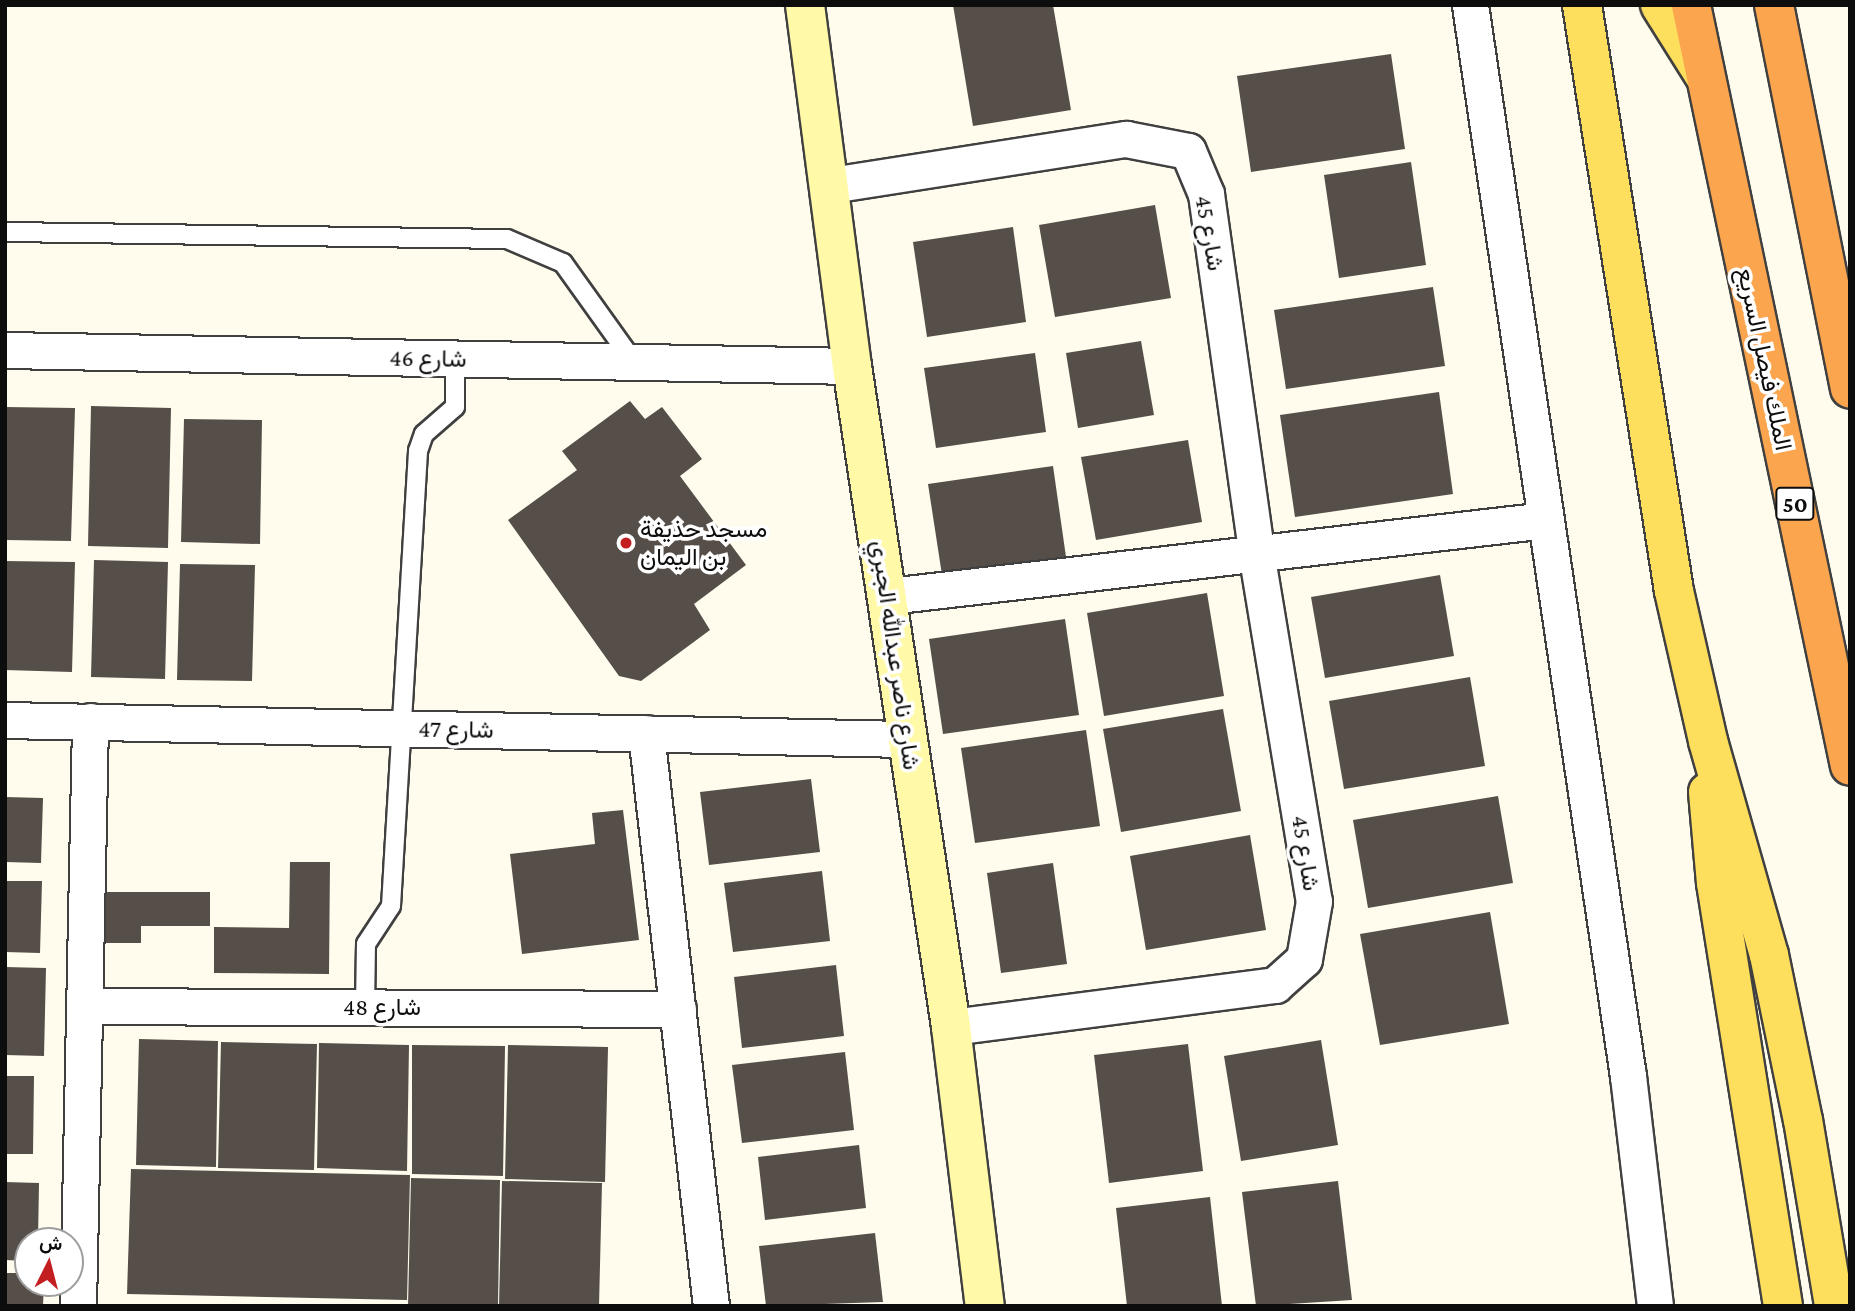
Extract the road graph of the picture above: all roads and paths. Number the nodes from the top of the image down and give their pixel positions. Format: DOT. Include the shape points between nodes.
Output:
graph roads {
  1 [pos="805,5"];
  2 [pos="1470,5"];
  3 [pos="1582,5"];
  4 [pos="1660,5"];
  5 [pos="1691,5"];
  6 [pos="1774,5"];
  7 [pos="1704,75"];
  8 [pos="831,185"];
  9 [pos="5,232"];
  10 [pos="5,350"];
  11 [pos="455,358"];
  12 [pos="634,362"];
  13 [pos="852,366"];
  14 [pos="1850,389"];
  15 [pos="1546,520"];
  16 [pos="1256,552"];
  17 [pos="889,596"];
  18 [pos="5,720"];
  19 [pos="90,722"];
  20 [pos="401,728"];
  21 [pos="646,733"];
  22 [pos="907,739"];
  23 [pos="1708,741"];
  24 [pos="1850,766"];
  25 [pos="86,1006"];
  26 [pos="365,1007"];
  27 [pos="678,1009"];
  28 [pos="951,1027"];
  29 [pos="78,1306"];
  30 [pos="710,1306"];
  31 [pos="985,1306"];
  32 [pos="1655,1306"];
  33 [pos="1783,1306"];
  34 [pos="1834,1306"];
  1 -- 8 [label="street, شارع ناصر عبدالله الجبري"];
  2 -- 15 [label="street"];
  3 -- 23 [label="main road" via="1658,502"];
  4 -- 7 [label="main road, الملك فيصل السريع"];
  5 -- 7 [label="highway, الملك فيصل السريع / 50"];
  6 -- 14 [label="highway"];
  7 -- 24 [label="highway, الملك فيصل السريع / 50"];
  8 -- 13 [label="street, شارع ناصر عبدالله الجبري"];
  8 -- 16 [label="street, شارع 45" via="1126,139 1188,151 1206,194"];
  9 -- 12 [label="lane" via="507,239 563,263"];
  10 -- 11 [label="street, شارع 46"];
  11 -- 12 [label="street, شارع 46"];
  11 -- 20 [label="lane" via="455,408 424,434 418,451"];
  12 -- 13 [label="street, شارع 46"];
  13 -- 17 [label="street, شارع ناصر عبدالله الجبري"];
  15 -- 16 [label="street"];
  15 -- 32 [label="street" via="1628,1076"];
  16 -- 17 [label="street"];
  16 -- 28 [label="street, شارع 45" via="1314,901 1304,959 1275,985"];
  17 -- 22 [label="street, شارع ناصر عبدالله الجبري"];
  18 -- 19 [label="street, شارع 47"];
  19 -- 20 [label="street, شارع 47"];
  19 -- 25 [label="street"];
  20 -- 21 [label="street, شارع 47"];
  20 -- 26 [label="lane" via="391,906 366,944"];
  21 -- 22 [label="street, شارع 47"];
  21 -- 27 [label="street"];
  22 -- 28 [label="street, شارع ناصر عبدالله الجبري"];
  23 -- 33 [label="main road" via="1716,883"];
  23 -- 34 [label="main road" via="1769,955"];
  25 -- 26 [label="street, شارع 48"];
  25 -- 29 [label="street"];
  26 -- 27 [label="street, شارع 48"];
  27 -- 30 [label="street"];
  28 -- 31 [label="street, شارع ناصر عبدالله الجبري"];
}
